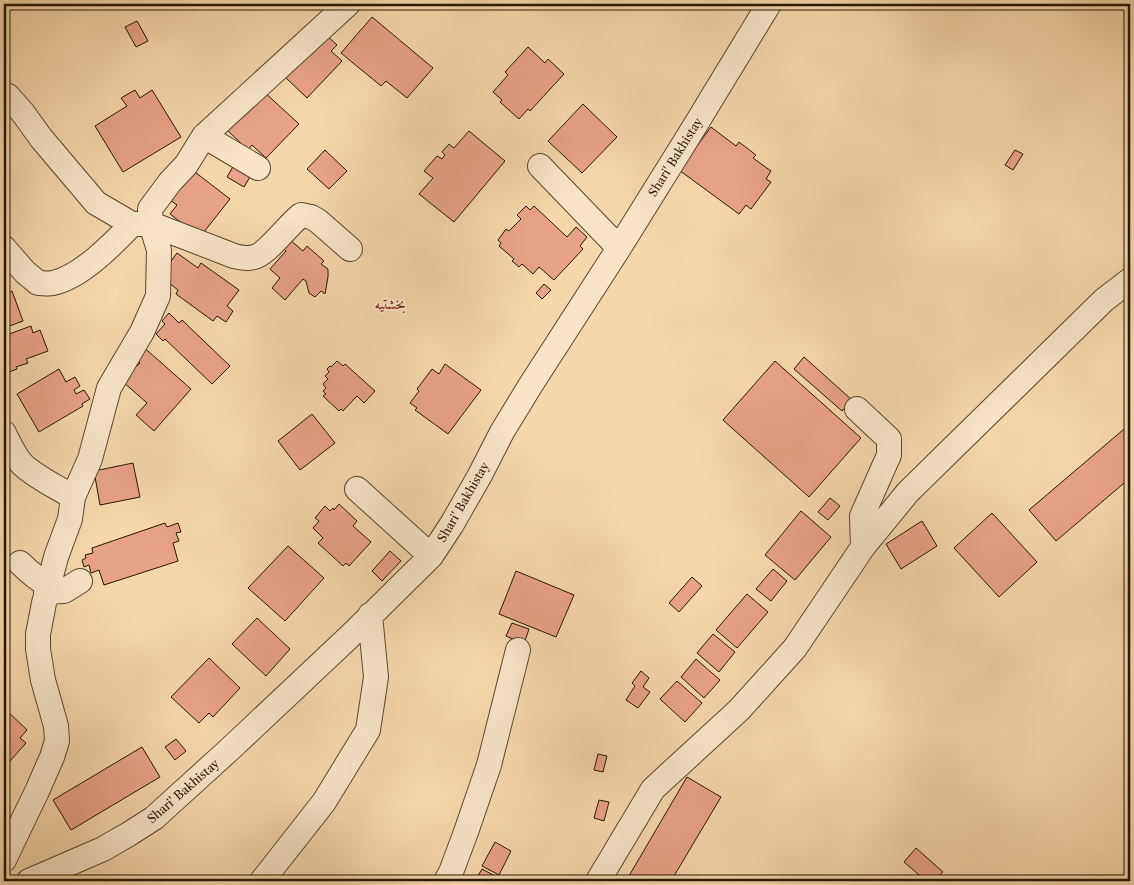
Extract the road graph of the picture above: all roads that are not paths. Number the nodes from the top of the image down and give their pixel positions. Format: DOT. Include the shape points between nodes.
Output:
graph roads {
  1 [pos="348,4"];
  2 [pos="769,4"];
  3 [pos="4,96"];
  4 [pos="204,136"];
  5 [pos="540,166"];
  6 [pos="258,168"];
  7 [pos="142,224"];
  8 [pos="4,248"];
  9 [pos="619,248"];
  10 [pos="350,249"];
  11 [pos="1130,280"];
  12 [pos="857,409"];
  13 [pos="4,433"];
  14 [pos="357,489"];
  15 [pos="73,497"];
  16 [pos="863,547"];
  17 [pos="431,556"];
  18 [pos="20,563"];
  19 [pos="80,581"];
  20 [pos="47,589"];
  21 [pos="370,616"];
  22 [pos="518,650"];
  23 [pos="4,860"];
  24 [pos="29,881"];
  25 [pos="262,881"];
  26 [pos="446,881"];
  27 [pos="598,881"];
  1 -- 4 [label="street"];
  2 -- 9 [label="street, Shari' Bakhistay"];
  3 -- 7 [label="street" via="8,96 23,113 96,203"];
  4 -- 6 [label="street"];
  4 -- 7 [label="street"];
  5 -- 9 [label="street"];
  7 -- 8 [label="street" via="114,242 77,274 52,283 38,283"];
  7 -- 10 [label="street" via="244,258 263,253 301,215 318,221"];
  7 -- 15 [label="street" via="159,250 158,296 142,332 109,388 90,459"];
  9 -- 17 [label="street, Shari' Bakhistay" via="530,386"];
  11 -- 16 [label="street" via="1104,300 915,485"];
  12 -- 16 [label="street" via="889,440 889,455 862,516"];
  13 -- 15 [label="street" via="22,464"];
  14 -- 17 [label="street"];
  15 -- 20 [label="street" via="70,519"];
  16 -- 27 [label="street" via="795,648 739,710 654,789"];
  17 -- 21 [label="street, Shari' Bakhistay"];
  18 -- 20 [label="street"];
  19 -- 20 [label="street" via="64,591"];
  20 -- 23 [label="street" via="38,649 57,741"];
  21 -- 24 [label="street, Shari' Bakhistay" via="154,818 103,849"];
  21 -- 25 [label="street" via="376,677 368,730 324,802"];
  22 -- 26 [label="street" via="489,765"];
}
